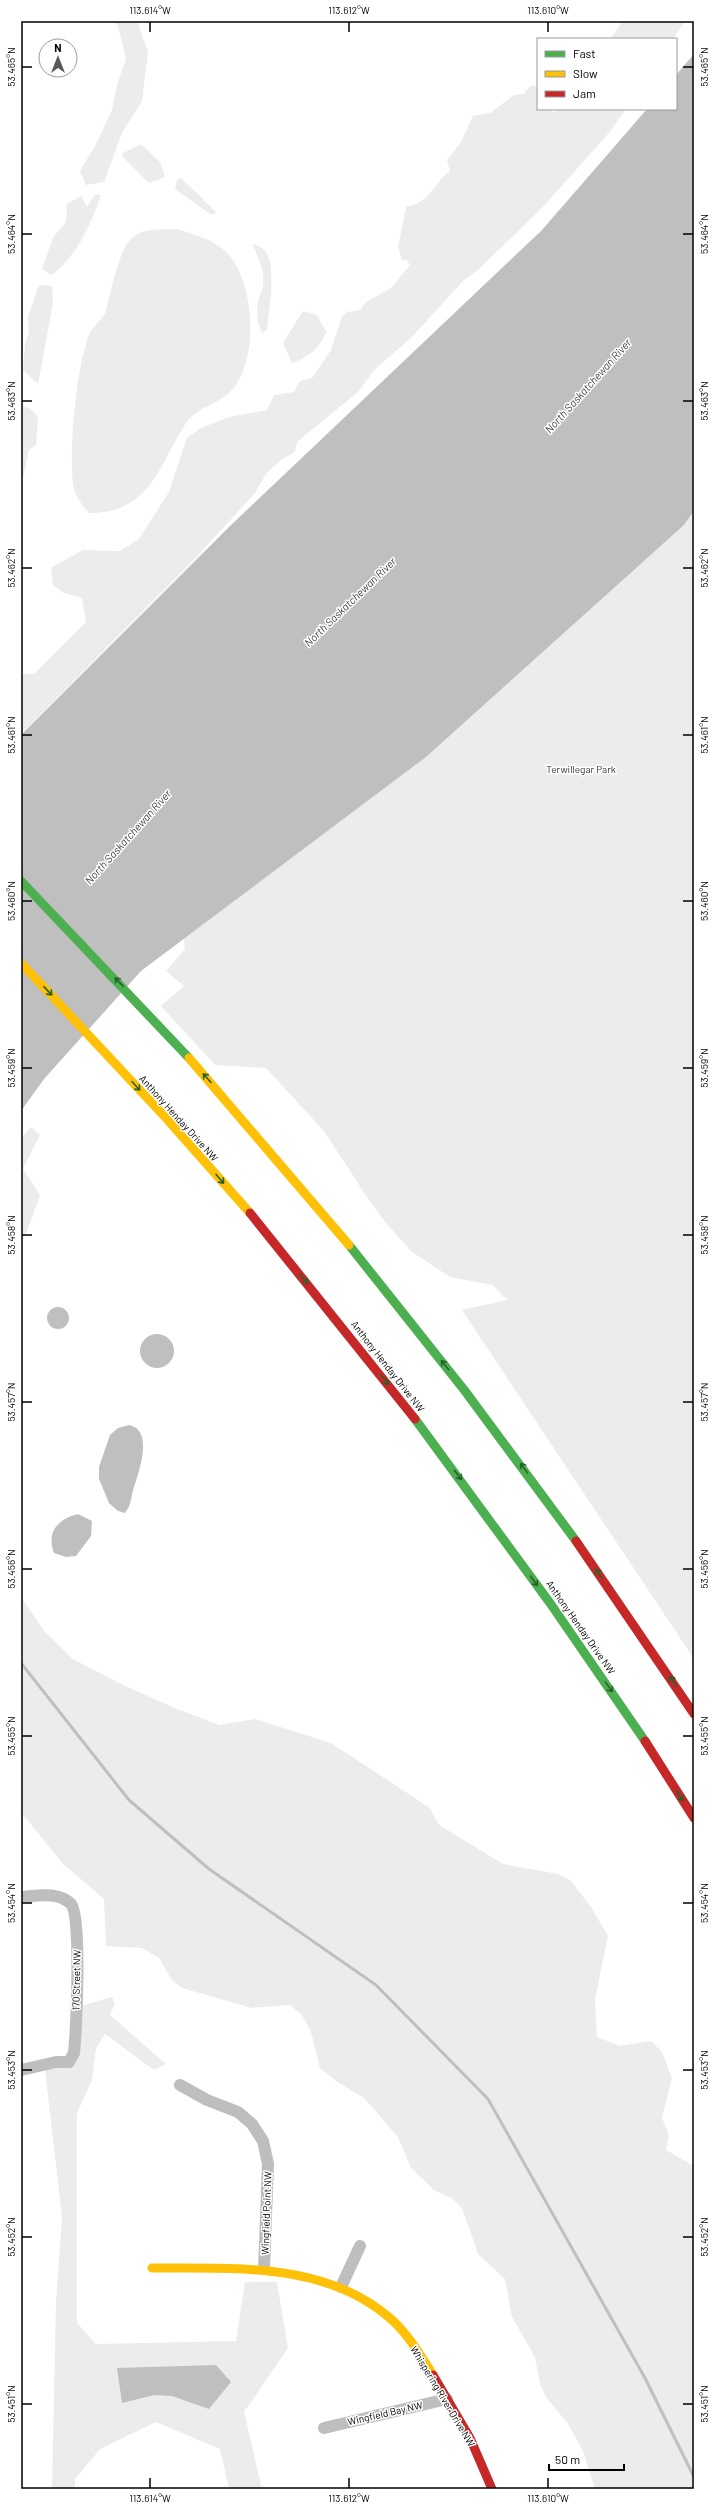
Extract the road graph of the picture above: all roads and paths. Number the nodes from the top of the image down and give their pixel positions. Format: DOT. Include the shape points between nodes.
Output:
graph roads {
  1 [pos="21,881"];
  2 [pos="21,963"];
  3 [pos="694,1714"];
  4 [pos="694,1818"];
  5 [pos="21,1897"];
  6 [pos="21,2070"];
  7 [pos="180,2086"];
  8 [pos="360,2246"];
  9 [pos="152,2268"];
  10 [pos="264,2269"];
  11 [pos="341,2287"];
  12 [pos="447,2399"];
  13 [pos="324,2428"];
  14 [pos="492,2489"];
  3 -- 1 [label="main road, one-way" via="508,1446 335,1227 233,1107 134,998"];
  2 -- 4 [label="main road, Anthony Henday Drive NW, one-way" via="194,1150 346,1330 462,1481 615,1694"];
  5 -- 6 [label="street, 170 Street NW" via="49,1895 71,1904 75,1912 77,1950 75,2041 69,2062 56,2062"];
  7 -- 10 [label="street, Wingfield Point NW" via="238,2112 252,2124 263,2141 268,2164"];
  8 -- 11 [label="street"];
  9 -- 10 [label="main road, Whispering River Drive NW"];
  10 -- 11 [label="main road, Whispering River Drive NW" via="314,2278"];
  11 -- 12 [label="main road, Whispering River Drive NW" via="367,2300 391,2319 412,2343"];
  12 -- 13 [label="street, Wingfield Bay NW"];
  12 -- 14 [label="main road, Whispering River Drive NW" via="472,2441"];
}
